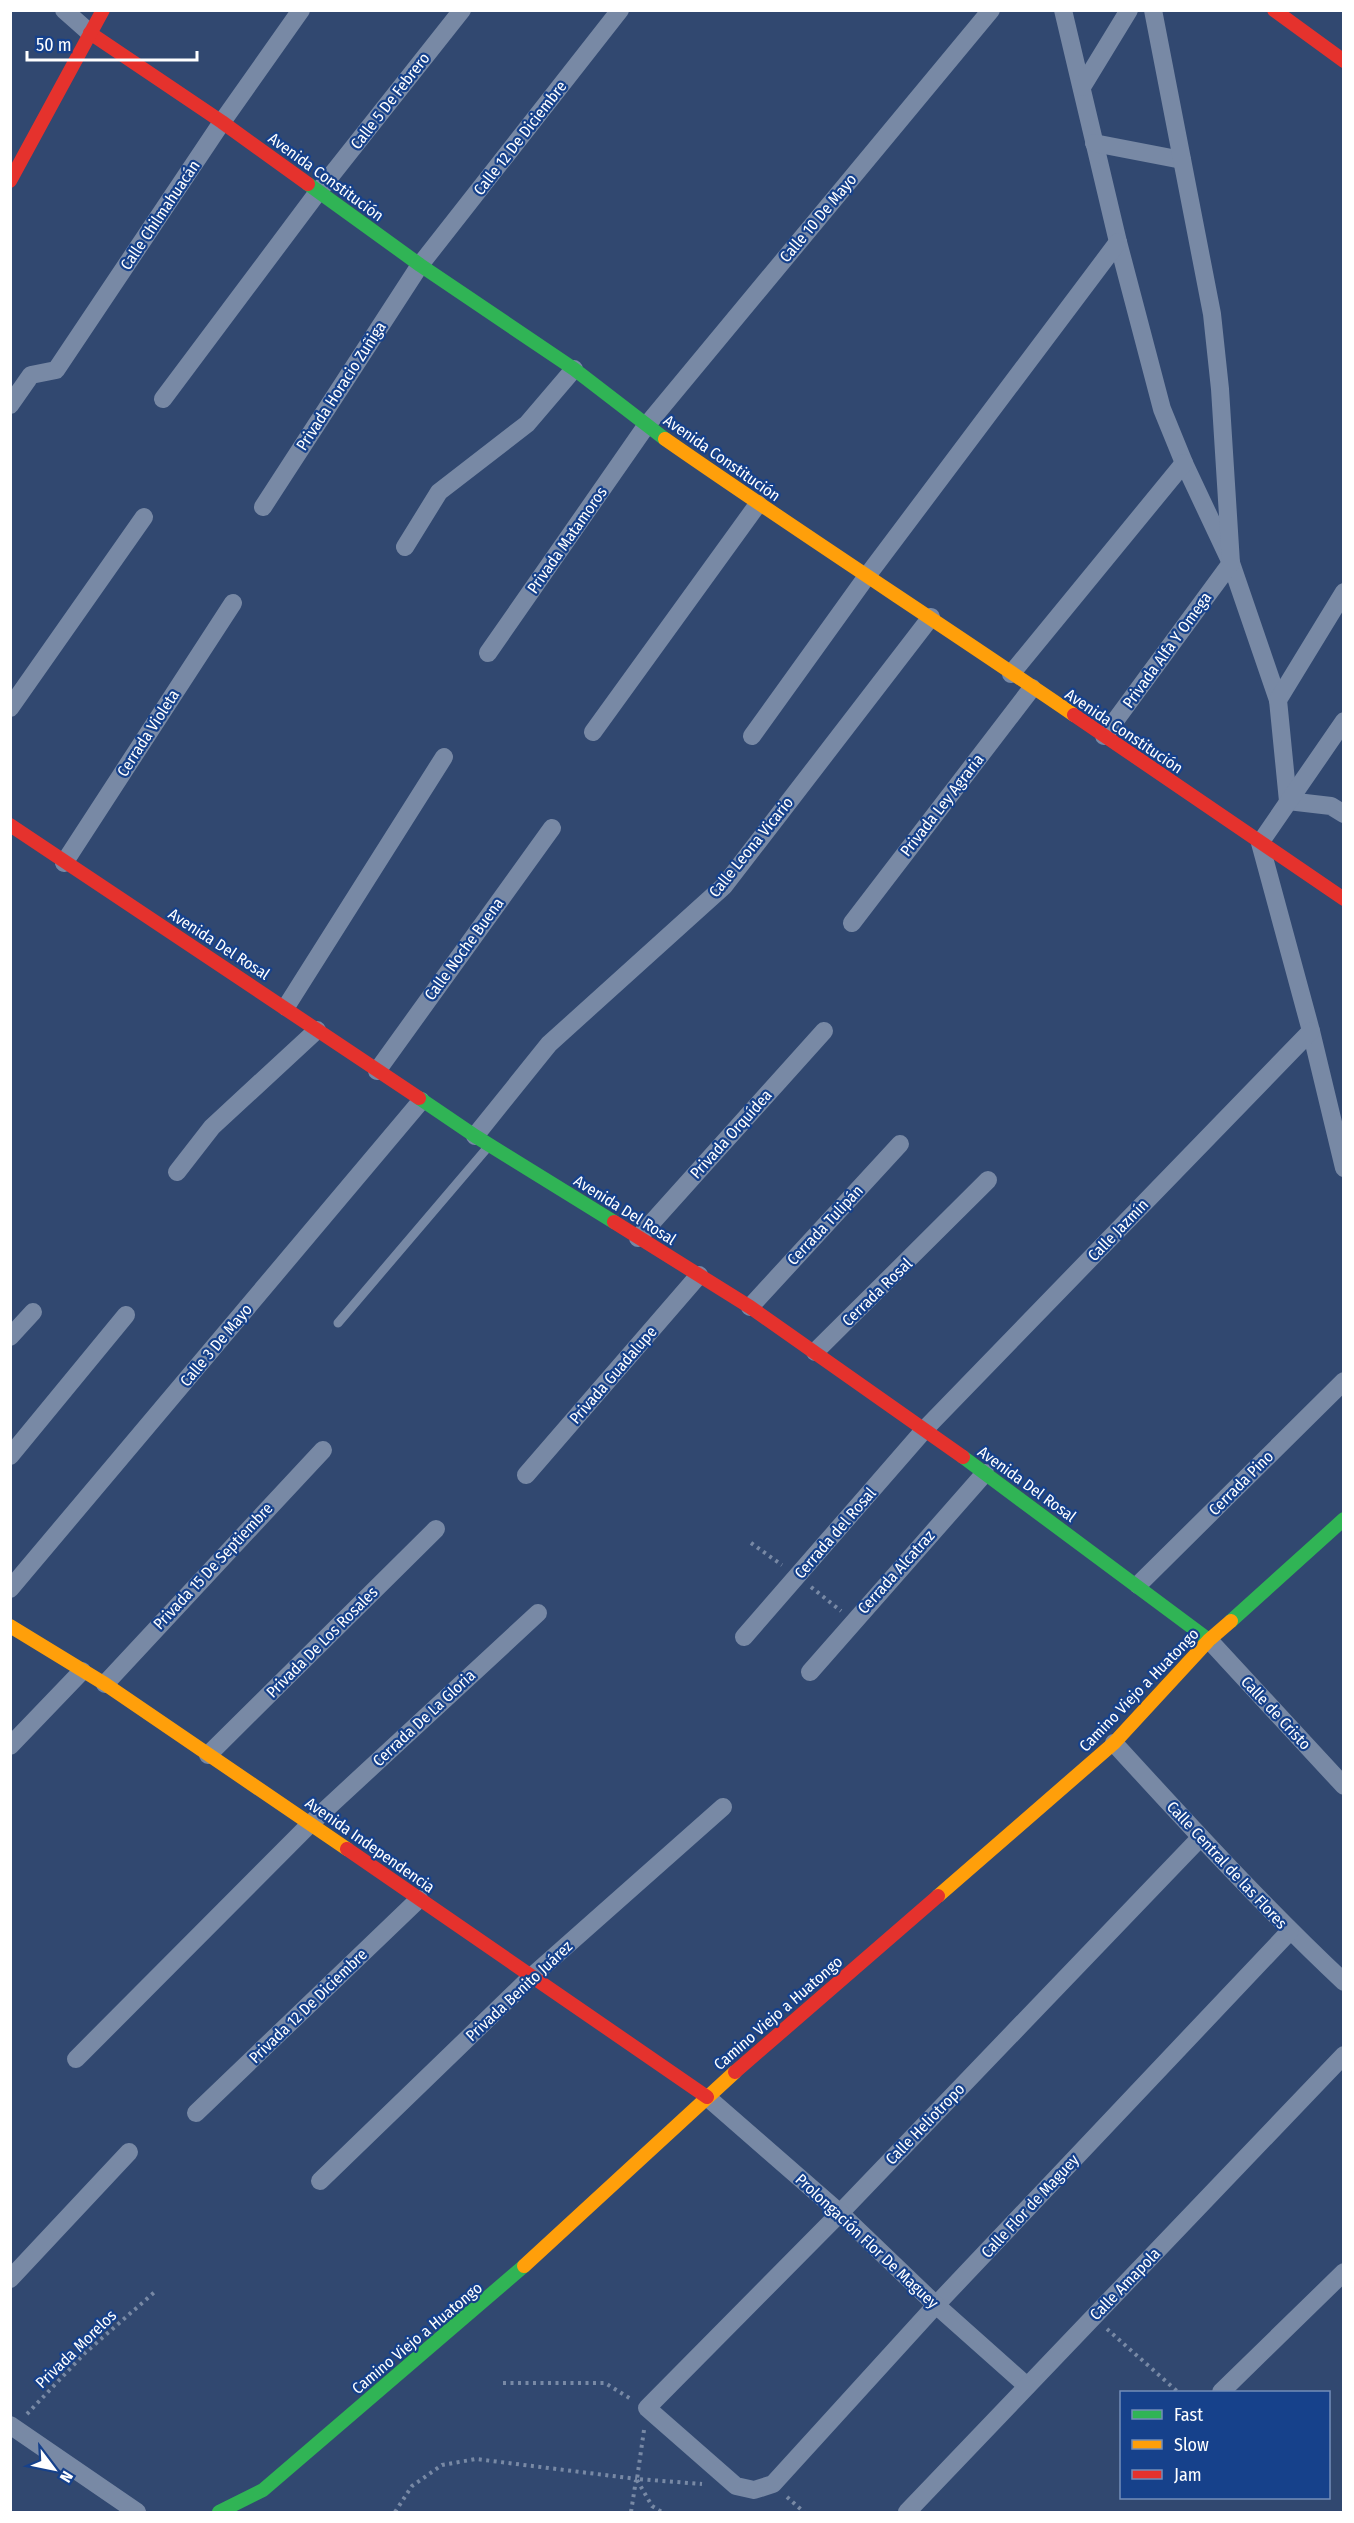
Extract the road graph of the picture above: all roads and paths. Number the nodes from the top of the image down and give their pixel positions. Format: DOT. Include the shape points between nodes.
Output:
graph roads {
  1 [pos="64,10"];
  2 [pos="103,10"];
  3 [pos="301,10"];
  4 [pos="462,10"];
  5 [pos="620,10"];
  6 [pos="991,10"];
  7 [pos="1063,10"];
  8 [pos="1129,10"];
  9 [pos="1153,10"];
  10 [pos="1274,10"];
  11 [pos="90,33"];
  12 [pos="1344,61"];
  13 [pos="1082,87"];
  14 [pos="222,122"];
  15 [pos="1094,143"];
  16 [pos="1182,160"];
  17 [pos="10,181"];
  18 [pos="318,192"];
  19 [pos="1118,242"];
  20 [pos="420,265"];
  21 [pos="574,369"];
  22 [pos="163,399"];
  23 [pos="10,405"];
  24 [pos="646,426"];
  25 [pos="1184,463"];
  26 [pos="758,504"];
  27 [pos="262,507"];
  28 [pos="144,517"];
  29 [pos="405,547"];
  30 [pos="1231,563"];
  31 [pos="867,576"];
  32 [pos="1344,592"];
  33 [pos="233,603"];
  34 [pos="931,616"];
  35 [pos="488,653"];
  36 [pos="1011,674"];
  37 [pos="1032,688"];
  38 [pos="1278,700"];
  39 [pos="10,708"];
  40 [pos="1344,721"];
  41 [pos="593,732"];
  42 [pos="752,736"];
  43 [pos="1104,736"];
  44 [pos="444,757"];
  45 [pos="1288,801"];
  46 [pos="1344,814"];
  47 [pos="10,825"];
  48 [pos="552,828"];
  49 [pos="1260,843"];
  50 [pos="64,862"];
  51 [pos="1344,899"];
  52 [pos="852,923"];
  53 [pos="286,1007"];
  54 [pos="317,1030"];
  55 [pos="824,1031"];
  56 [pos="1311,1031"];
  57 [pos="377,1071"];
  58 [pos="420,1101"];
  59 [pos="482,1141"];
  60 [pos="900,1144"];
  61 [pos="1344,1168"];
  62 [pos="177,1172"];
  63 [pos="988,1180"];
  64 [pos="638,1238"];
  65 [pos="699,1275"];
  66 [pos="750,1307"];
  67 [pos="33,1311"];
  68 [pos="126,1315"];
  69 [pos="338,1323"];
  70 [pos="10,1337"];
  71 [pos="815,1352"];
  72 [pos="1344,1382"];
  73 [pos="925,1429"];
  74 [pos="323,1450"];
  75 [pos="10,1456"];
  76 [pos="985,1473"];
  77 [pos="526,1476"];
  78 [pos="1344,1519"];
  79 [pos="436,1529"];
  80 [pos="1138,1585"];
  81 [pos="10,1589"];
  82 [pos="538,1613"];
  83 [pos="10,1626"];
  84 [pos="744,1637"];
  85 [pos="1209,1640"];
  86 [pos="82,1671"];
  87 [pos="810,1672"];
  88 [pos="105,1684"];
  89 [pos="1114,1743"];
  90 [pos="10,1746"];
  91 [pos="208,1755"];
  92 [pos="1344,1786"];
  93 [pos="723,1807"];
  94 [pos="310,1824"];
  95 [pos="1200,1838"];
  96 [pos="419,1899"];
  97 [pos="1290,1931"];
  98 [pos="530,1977"];
  99 [pos="1344,1982"];
  100 [pos="1344,2055"];
  101 [pos="76,2059"];
  102 [pos="707,2097"];
  103 [pos="196,2112"];
  104 [pos="129,2152"];
  105 [pos="320,2181"];
  106 [pos="840,2213"];
  107 [pos="1344,2272"];
  108 [pos="10,2279"];
  109 [pos="156,2290"];
  110 [pos="936,2305"];
  111 [pos="1094,2317"];
  112 [pos="503,2383"];
  113 [pos="1027,2386"];
  114 [pos="1177,2391"];
  115 [pos="1222,2391"];
  116 [pos="647,2408"];
  117 [pos="13,2427"];
  118 [pos="636,2479"];
  119 [pos="736,2486"];
  120 [pos="137,2512"];
  121 [pos="219,2512"];
  122 [pos="395,2512"];
  123 [pos="632,2512"];
  124 [pos="662,2512"];
  125 [pos="907,2512"];
  1 -- 11 [label="street"];
  2 -- 11 [label="main road"];
  3 -- 14 [label="street, Calle Chilmahuacán"];
  4 -- 18 [label="street, Calle 5 De Febrero"];
  5 -- 20 [label="street, Calle 12 De Diciembre"];
  6 -- 24 [label="street, Calle 10 De Mayo"];
  7 -- 13 [label="street"];
  8 -- 13 [label="street"];
  9 -- 16 [label="street"];
  10 -- 12 [label="main road"];
  11 -- 14 [label="main road, Avenida Constitución"];
  11 -- 17 [label="main road"];
  13 -- 15 [label="street"];
  14 -- 18 [label="main road, Avenida Constitución"];
  14 -- 23 [label="street, Calle Chilmahuacán" via="56,370 31,375"];
  15 -- 16 [label="street"];
  15 -- 19 [label="street"];
  16 -- 30 [label="street" via="1212,314"];
  18 -- 20 [label="main road, Avenida Constitución"];
  18 -- 22 [label="street, Calle 5 De Febrero"];
  19 -- 25 [label="street" via="1162,409"];
  19 -- 31 [label="street"];
  20 -- 21 [label="main road, Avenida Constitución"];
  20 -- 27 [label="street, Privada Horacio Zuñiga"];
  21 -- 24 [label="main road, Avenida Constitución"];
  21 -- 29 [label="street" via="527,424 439,492"];
  24 -- 26 [label="main road, Avenida Constitución"];
  24 -- 35 [label="street, Privada Matamoros"];
  25 -- 30 [label="street"];
  25 -- 36 [label="street"];
  26 -- 31 [label="main road, Avenida Constitución"];
  26 -- 41 [label="street"];
  28 -- 39 [label="street"];
  30 -- 38 [label="street"];
  30 -- 43 [label="street, Privada Alfa Y Omega"];
  31 -- 34 [label="main road, Avenida Constitución"];
  31 -- 42 [label="street"];
  32 -- 38 [label="street"];
  33 -- 50 [label="street, Cerrada Violeta"];
  34 -- 36 [label="main road, Avenida Constitución"];
  34 -- 59 [label="street, Calle Leona Vicario" via="724,886 549,1044"];
  36 -- 37 [label="main road, Avenida Constitución"];
  37 -- 43 [label="main road, Avenida Constitución"];
  37 -- 52 [label="street, Privada Ley Agraria"];
  38 -- 45 [label="street"];
  40 -- 45 [label="street"];
  43 -- 49 [label="main road, Avenida Constitución"];
  44 -- 53 [label="street"];
  45 -- 46 [label="street" via="1331,807"];
  45 -- 49 [label="street"];
  47 -- 50 [label="main road, Avenida Del Rosal"];
  48 -- 57 [label="street, Calle Noche Buena"];
  49 -- 51 [label="main road, Avenida Constitución"];
  49 -- 56 [label="street"];
  50 -- 53 [label="main road, Avenida Del Rosal"];
  53 -- 54 [label="main road, Avenida Del Rosal"];
  54 -- 57 [label="main road, Avenida Del Rosal"];
  54 -- 62 [label="street" via="212,1127"];
  55 -- 64 [label="street, Privada Orquídea"];
  56 -- 61 [label="street"];
  56 -- 73 [label="street, Calle Jazmín"];
  57 -- 58 [label="main road, Avenida Del Rosal"];
  58 -- 59 [label="main road, Avenida Del Rosal"];
  58 -- 81 [label="street, Calle 3 De Mayo"];
  59 -- 64 [label="main road, Avenida Del Rosal"];
  59 -- 69 [label="lane"];
  60 -- 66 [label="street, Cerrada Tulipán"];
  63 -- 71 [label="street, Cerrada Rosal"];
  64 -- 65 [label="main road, Avenida Del Rosal"];
  65 -- 66 [label="main road, Avenida Del Rosal"];
  65 -- 77 [label="street, Privada Guadalupe"];
  66 -- 71 [label="main road, Avenida Del Rosal"];
  67 -- 70 [label="street"];
  68 -- 75 [label="street"];
  71 -- 73 [label="main road, Avenida Del Rosal"];
  72 -- 80 [label="street, Cerrada Pino"];
  73 -- 76 [label="main road, Avenida Del Rosal"];
  73 -- 84 [label="street, Cerrada del Rosal"];
  74 -- 88 [label="street, Privada 15 De Septiembre"];
  76 -- 80 [label="main road, Avenida Del Rosal"];
  76 -- 87 [label="street, Cerrada Alcatraz"];
  78 -- 85 [label="main road, Camino Viejo a Huatongo"];
  79 -- 91 [label="street, Privada De Los Rosales"];
  80 -- 85 [label="main road, Avenida Del Rosal"];
  82 -- 94 [label="street, Cerrada De La Gloria"];
  83 -- 86 [label="main road, Avenida Independencia"];
  85 -- 89 [label="main road, Camino Viejo a Huatongo"];
  85 -- 92 [label="street, Calle de Cristo"];
  86 -- 88 [label="main road, Avenida Independencia"];
  86 -- 90 [label="street"];
  88 -- 91 [label="main road, Avenida Independencia"];
  89 -- 95 [label="street, Calle Central de las Flores"];
  89 -- 102 [label="main road, Camino Viejo a Huatongo"];
  91 -- 94 [label="main road, Avenida Independencia"];
  93 -- 98 [label="street, Privada Benito Juárez"];
  94 -- 96 [label="main road, Avenida Independencia"];
  94 -- 101 [label="street, Cerrada De La Gloria"];
  95 -- 97 [label="street, Calle Central de las Flores"];
  95 -- 106 [label="street, Calle Heliotropo"];
  96 -- 98 [label="main road, Avenida Independencia"];
  96 -- 103 [label="street, Privada 12 De Diciembre"];
  97 -- 99 [label="street, Calle Central de las Flores"];
  97 -- 110 [label="street, Calle Flor de Maguey"];
  98 -- 102 [label="main road, Avenida Independencia"];
  98 -- 105 [label="street, Privada Benito Juárez"];
  100 -- 111 [label="street, Calle Amapola"];
  102 -- 106 [label="street, Prolongación Flor De Maguey"];
  102 -- 121 [label="main road, Camino Viejo a Huatongo" via="473,2313 263,2490"];
  104 -- 108 [label="street"];
  106 -- 110 [label="street, Prolongación Flor De Maguey"];
  106 -- 116 [label="street, Calle Heliotropo"];
  107 -- 115 [label="street"];
  109 -- 117 [label="path, Privada Morelos"];
  110 -- 113 [label="street, Prolongación Flor De Maguey"];
  110 -- 119 [label="street, Calle Flor de Maguey" via="773,2484 754,2490"];
  111 -- 113 [label="street, Calle Amapola"];
  111 -- 114 [label="path"];
  112 -- 116 [label="path" via="605,2383"];
  113 -- 125 [label="street, Calle Amapola"];
  116 -- 118 [label="path"];
  116 -- 119 [label="street"];
  117 -- 120 [label="street"];
  118 -- 119 [label="path"];
  118 -- 122 [label="path" via="476,2459 441,2465 412,2486"];
  118 -- 123 [label="path"];
  118 -- 124 [label="path" via="652,2506"];
}
